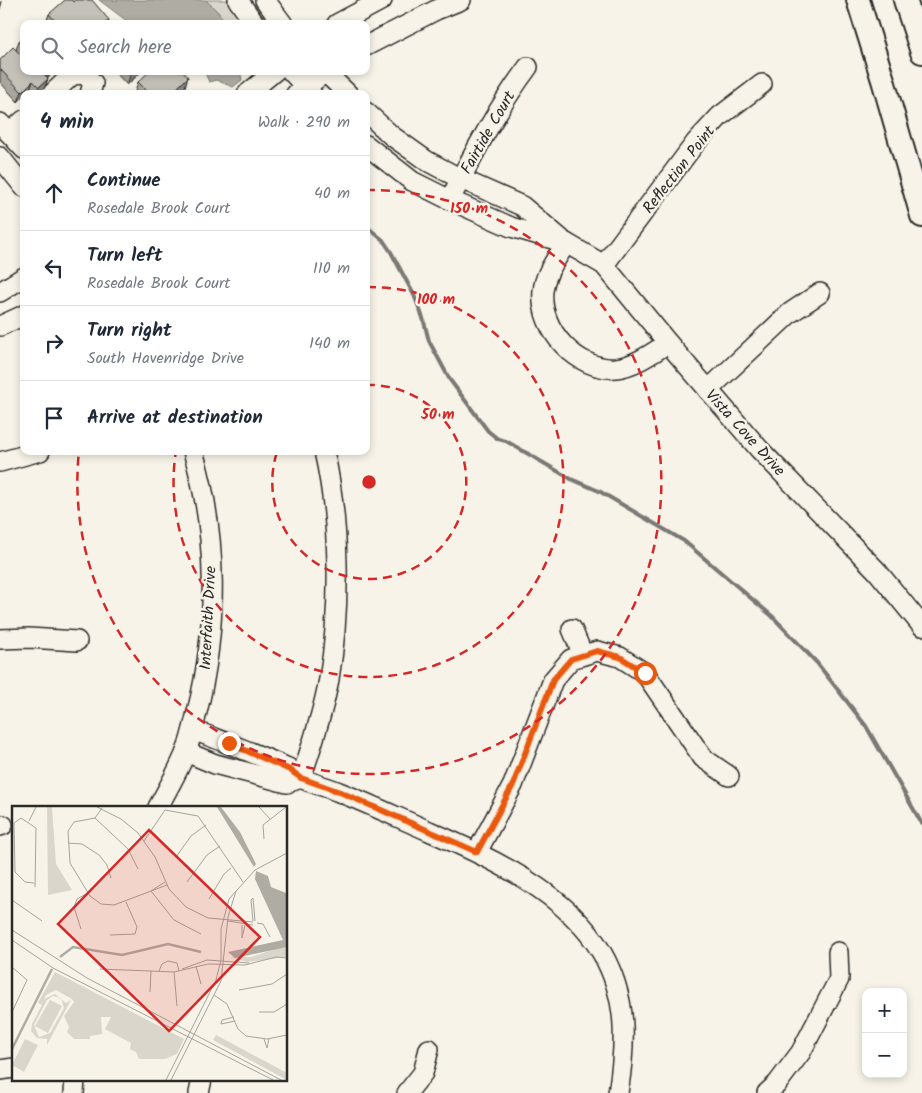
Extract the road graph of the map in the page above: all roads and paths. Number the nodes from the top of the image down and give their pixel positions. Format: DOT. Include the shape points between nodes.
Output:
graph roads {
  1 [pos="238,0"];
  2 [pos="265,0"];
  3 [pos="382,0"];
  4 [pos="461,0"];
  5 [pos="858,0"];
  6 [pos="905,0"];
  7 [pos="252,20"];
  8 [pos="280,20"];
  9 [pos="344,20"];
  10 [pos="370,44"];
  11 [pos="922,52"];
  12 [pos="528,67"];
  13 [pos="72,75"];
  14 [pos="86,75"];
  15 [pos="270,75"];
  16 [pos="294,75"];
  17 [pos="323,75"];
  18 [pos="329,75"];
  19 [pos="762,84"];
  20 [pos="56,90"];
  21 [pos="91,90"];
  22 [pos="252,90"];
  23 [pos="303,90"];
  24 [pos="305,90"];
  25 [pos="344,90"];
  26 [pos="370,116"];
  27 [pos="20,122"];
  28 [pos="5,128"];
  29 [pos="20,145"];
  30 [pos="370,149"];
  31 [pos="0,157"];
  32 [pos="461,179"];
  33 [pos="20,181"];
  34 [pos="450,200"];
  35 [pos="922,216"];
  36 [pos="566,243"];
  37 [pos="604,265"];
  38 [pos="20,280"];
  39 [pos="0,292"];
  40 [pos="820,293"];
  41 [pos="20,317"];
  42 [pos="0,326"];
  43 [pos="668,343"];
  44 [pos="708,390"];
  45 [pos="25,455"];
  46 [pos="194,455"];
  47 [pos="325,455"];
  48 [pos="0,462"];
  49 [pos="922,626"];
  50 [pos="572,630"];
  51 [pos="0,639"];
  52 [pos="77,641"];
  53 [pos="583,656"];
  54 [pos="193,730"];
  55 [pos="186,752"];
  56 [pos="729,776"];
  57 [pos="301,778"];
  58 [pos="159,806"];
  59 [pos="477,852"];
  60 [pos="838,952"];
  61 [pos="430,1049"];
  62 [pos="75,1080"];
  63 [pos="202,1080"];
  64 [pos="74,1093"];
  65 [pos="199,1093"];
  66 [pos="407,1093"];
  67 [pos="618,1093"];
  68 [pos="767,1093"];
  1 -- 7 [label="street"];
  2 -- 8 [label="street"];
  3 -- 9 [label="street"];
  4 -- 10 [label="street"];
  5 -- 35 [label="main road"];
  6 -- 11 [label="main road"];
  12 -- 32 [label="street, Fairtide Court" via="485,131"];
  13 -- 20 [label="street"];
  14 -- 21 [label="street" via="93,83"];
  15 -- 22 [label="street"];
  16 -- 23 [label="street"];
  17 -- 24 [label="street"];
  18 -- 25 [label="street"];
  19 -- 37 [label="street, Reflection Point" via="720,116 696,142"];
  26 -- 32 [label="street, Vista Cove Drive" via="427,161"];
  27 -- 28 [label="street"];
  28 -- 29 [label="street"];
  30 -- 34 [label="street, Vista Cove Drive" via="412,181"];
  31 -- 33 [label="street"];
  32 -- 34 [label="street, Fairtide Court"];
  32 -- 36 [label="street, Vista Cove Drive" via="522,206"];
  34 -- 36 [label="street, Vista Cove Drive" via="511,227"];
  36 -- 37 [label="street, Vista Cove Drive"];
  36 -- 43 [label="street" via="546,275 543,293 550,325 571,352 584,362 618,368 638,362"];
  37 -- 43 [label="street, Vista Cove Drive"];
  38 -- 39 [label="street"];
  40 -- 44 [label="street" via="790,313"];
  41 -- 42 [label="street"];
  43 -- 44 [label="street, Vista Cove Drive"];
  44 -- 49 [label="street, Vista Cove Drive" via="760,450 877,571"];
  45 -- 48 [label="street"];
  46 -- 54 [label="street, Interfaith Drive" via="209,524 211,600 208,656"];
  47 -- 57 [label="street" via="334,520 335,629 319,724"];
  50 -- 53 [label="street"];
  51 -- 52 [label="street"];
  53 -- 56 [label="street" via="597,651 620,657 645,673 703,758"];
  53 -- 59 [label="street" via="571,659 553,680 513,785"];
  54 -- 55 [label="street, Interfaith Drive"];
  54 -- 57 [label="street" via="290,770"];
  55 -- 57 [label="street" via="215,764 287,783"];
  55 -- 58 [label="street, Interfaith Drive"];
  57 -- 59 [label="street"];
  59 -- 67 [label="street" via="555,902 574,918 602,952 622,1014 624,1040"];
  60 -- 68 [label="street" via="838,979 801,1052"];
  61 -- 66 [label="street" via="423,1073"];
  62 -- 64 [label="street"];
  63 -- 65 [label="street"];
}
